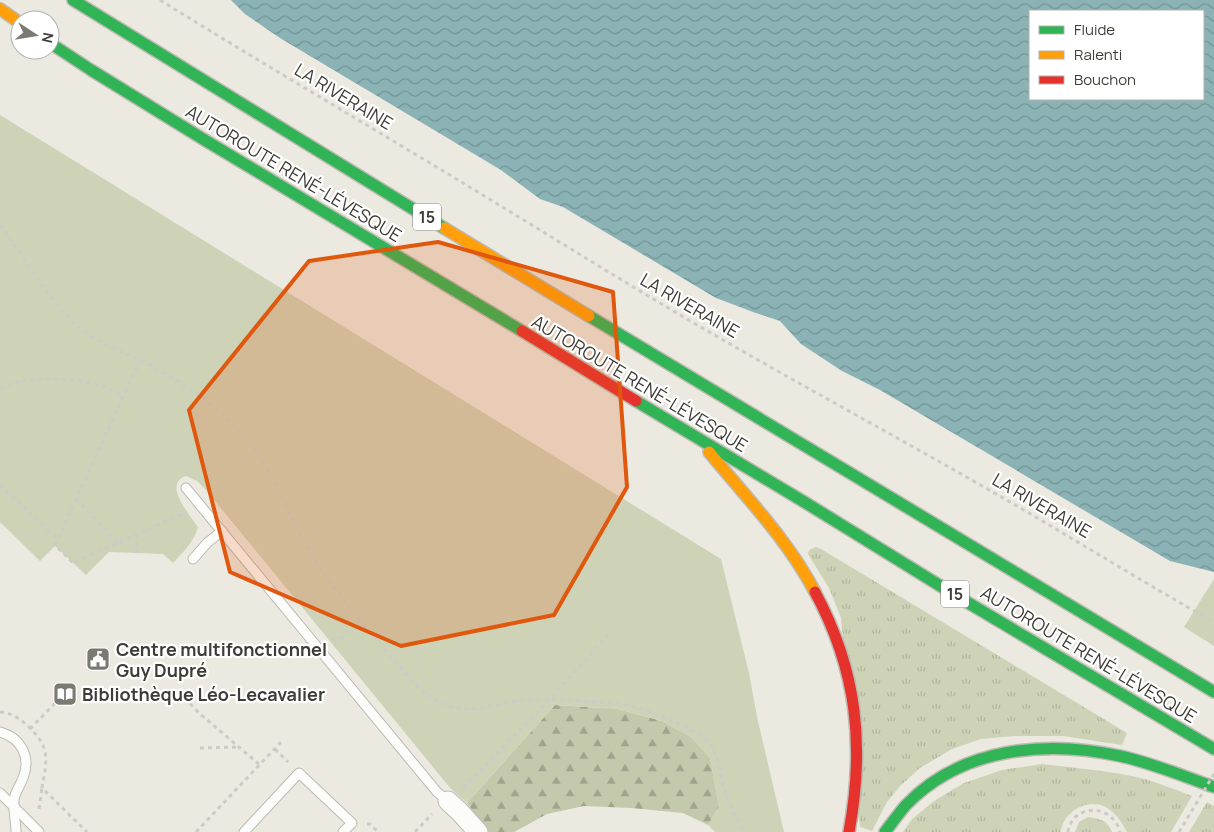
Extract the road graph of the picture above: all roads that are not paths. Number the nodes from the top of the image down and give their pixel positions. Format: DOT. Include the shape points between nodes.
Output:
graph roads {
  1 [pos="73,0"];
  2 [pos="60,50"];
  3 [pos="697,438"];
  4 [pos="186,488"];
  5 [pos="222,531"];
  6 [pos="193,559"];
  7 [pos="1214,692"];
  8 [pos="0,732"];
  9 [pos="1214,749"];
  10 [pos="1214,787"];
  11 [pos="0,793"];
  12 [pos="447,801"];
  13 [pos="14,807"];
  14 [pos="16,832"];
  15 [pos="38,832"];
  16 [pos="244,832"];
  17 [pos="343,832"];
  18 [pos="478,832"];
  19 [pos="848,832"];
  20 [pos="885,832"];
  1 -- 7 [label="highway, AUTOROUTE RENÉ-LÉVESQUE / 15" via="401,202"];
  2 -- 3 [label="highway, AUTOROUTE RENÉ-LÉVESQUE / 15"];
  3 -- 9 [label="highway, AUTOROUTE RENÉ-LÉVESQUE / 15"];
  3 -- 19 [label="highway" via="794,556 813,587 833,631 850,688 857,746 856,786"];
  4 -- 5 [label="lane"];
  5 -- 6 [label="lane"];
  5 -- 12 [label="lane"];
  8 -- 13 [label="lane" via="17,741 25,756 26,766"];
  10 -- 20 [label="highway" via="1134,759 1105,753 1025,749 986,756 942,776 910,800"];
  11 -- 13 [label="lane"];
  12 -- 18 [label="street"];
  13 -- 14 [label="lane"];
  13 -- 15 [label="lane"];
  16 -- 17 [label="lane" via="299,773 352,823"];
}
